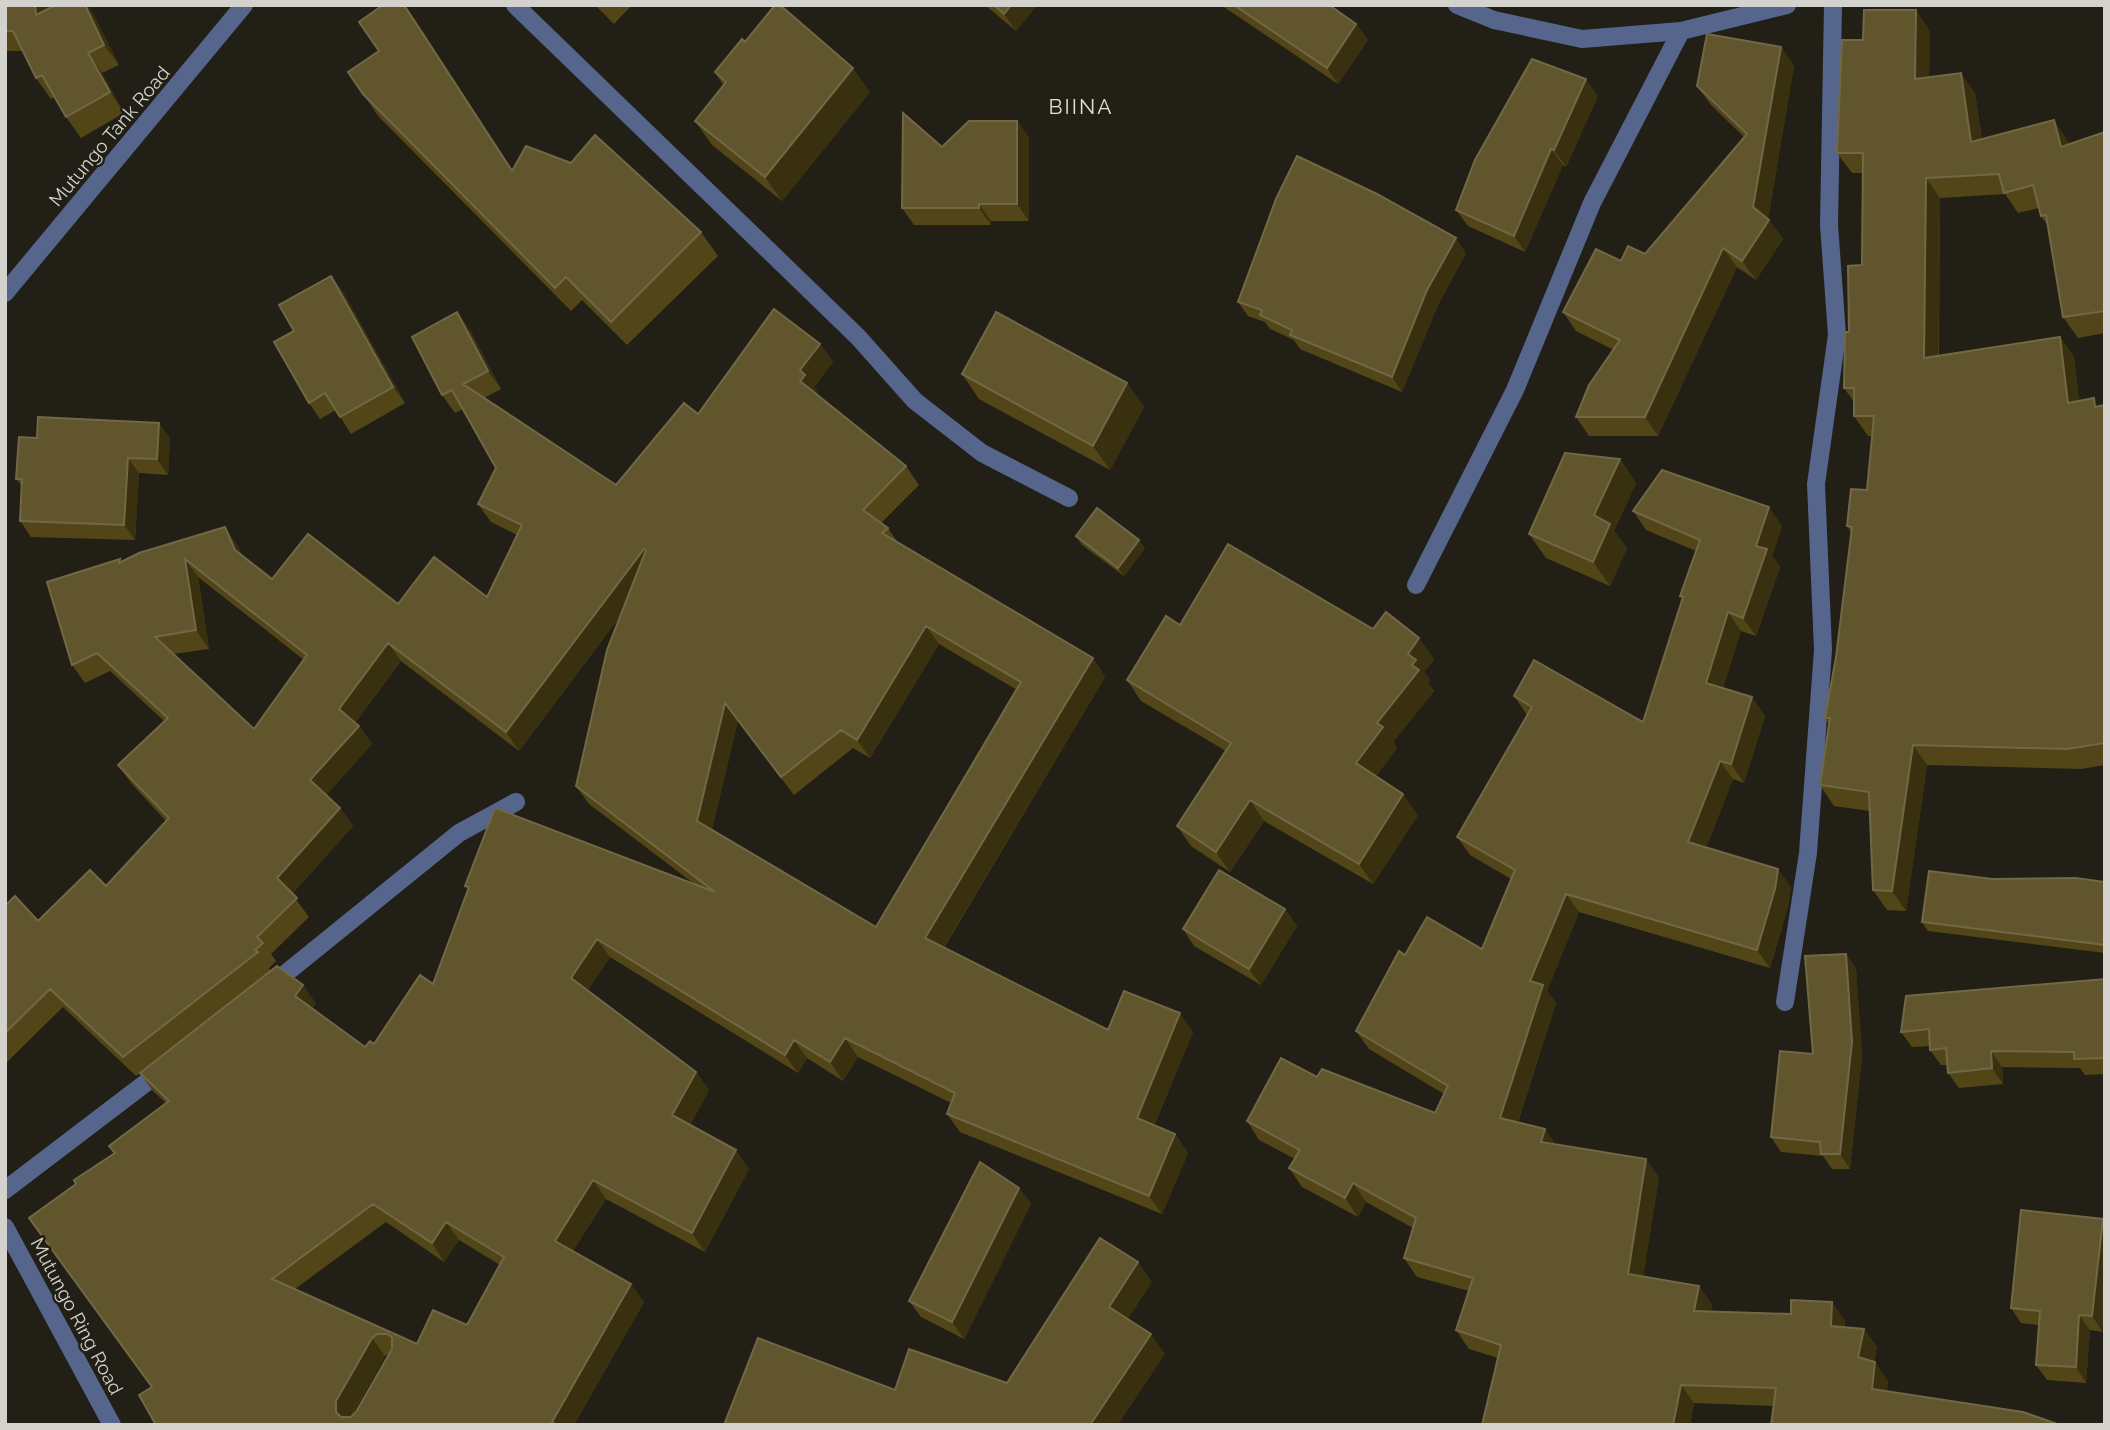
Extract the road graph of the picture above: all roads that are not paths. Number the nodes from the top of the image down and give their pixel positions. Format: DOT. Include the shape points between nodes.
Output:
graph roads {
  1 [pos="244,5"];
  2 [pos="515,5"];
  3 [pos="1457,5"];
  4 [pos="1787,5"];
  5 [pos="1833,5"];
  6 [pos="1681,31"];
  7 [pos="5,293"];
  8 [pos="1069,498"];
  9 [pos="1416,585"];
  10 [pos="516,802"];
  11 [pos="259,995"];
  12 [pos="1785,1002"];
  13 [pos="175,1060"];
  14 [pos="5,1190"];
  15 [pos="5,1227"];
  16 [pos="112,1425"];
  1 -- 7 [label="street, Mutungo Tank Road"];
  2 -- 8 [label="street" via="858,337 915,401 982,453"];
  3 -- 6 [label="street" via="1494,20 1582,39"];
  4 -- 6 [label="street"];
  5 -- 12 [label="street" via="1829,225 1837,335 1816,484 1823,650 1808,853"];
  6 -- 9 [label="street" via="1592,203 1514,390"];
  10 -- 11 [label="street" via="459,833"];
  13 -- 14 [label="street"];
  15 -- 16 [label="street, Mutungo Ring Road"];
}
